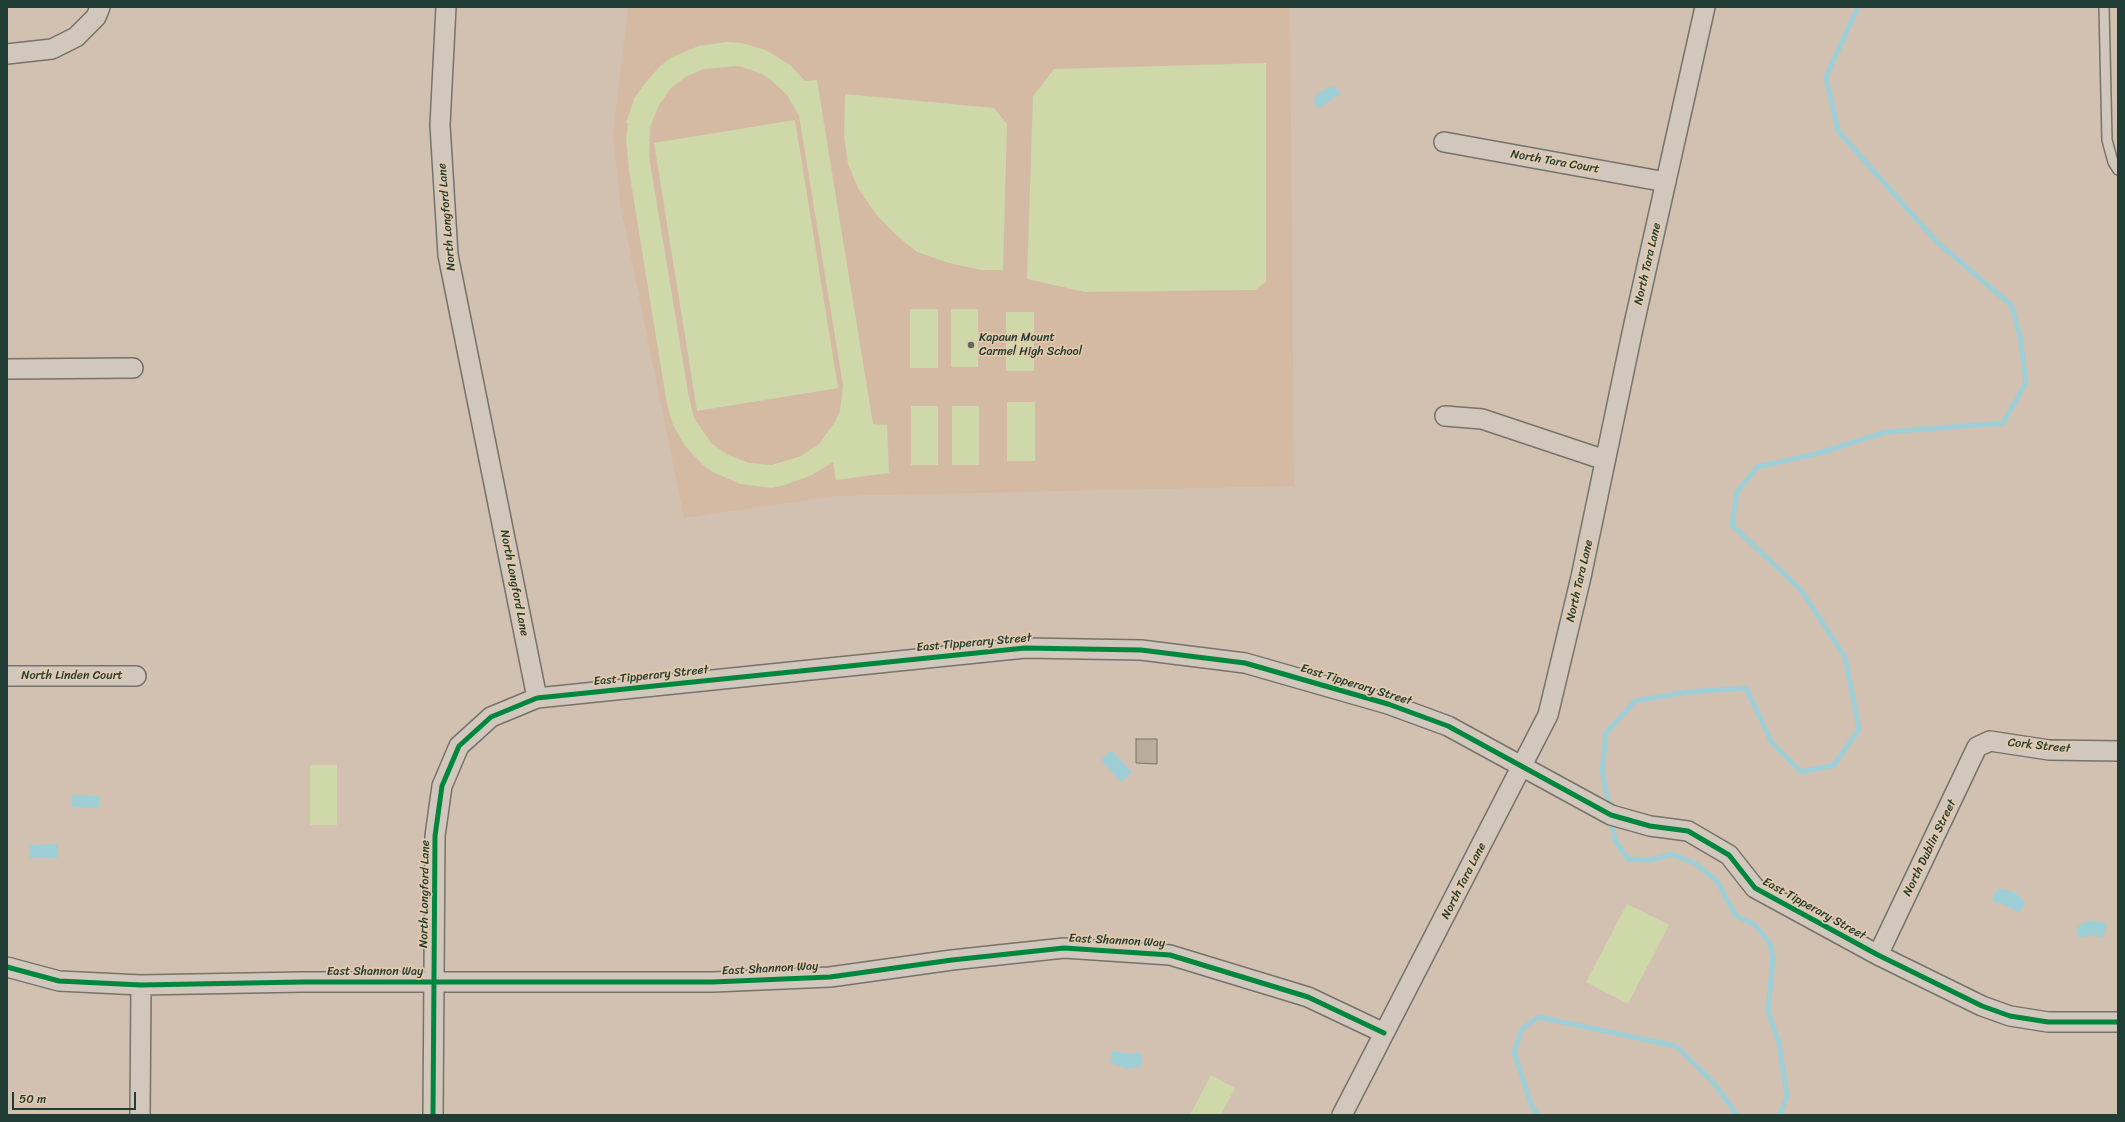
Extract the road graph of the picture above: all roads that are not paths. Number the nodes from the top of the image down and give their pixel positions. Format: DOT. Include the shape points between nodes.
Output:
graph roads {
  1 [pos="100,7"];
  2 [pos="446,7"];
  3 [pos="1705,7"];
  4 [pos="2104,7"];
  5 [pos="7,54"];
  6 [pos="1444,142"];
  7 [pos="2118,170"];
  8 [pos="1666,182"];
  9 [pos="133,368"];
  10 [pos="7,369"];
  11 [pos="1445,416"];
  12 [pos="1605,460"];
  13 [pos="7,676"];
  14 [pos="136,676"];
  15 [pos="537,698"];
  16 [pos="1984,744"];
  17 [pos="2118,751"];
  18 [pos="1523,766"];
  19 [pos="1878,955"];
  20 [pos="7,967"];
  21 [pos="434,982"];
  22 [pos="140,985"];
  23 [pos="2118,1022"];
  24 [pos="1384,1033"];
  25 [pos="140,1115"];
  26 [pos="433,1115"];
  27 [pos="1342,1115"];
  1 -- 5 [label="street" via="96,17 76,37 52,50"];
  2 -- 15 [label="street, North Longford Lane" via="440,125 448,255"];
  3 -- 8 [label="street, North Tara Lane"];
  4 -- 7 [label="lane" via="2107,140"];
  6 -- 8 [label="street, North Tara Court"];
  8 -- 12 [label="street, North Tara Lane"];
  9 -- 10 [label="street"];
  11 -- 12 [label="street" via="1482,419"];
  12 -- 18 [label="street, North Tara Lane" via="1581,577 1548,715"];
  13 -- 14 [label="street, North Linden Court"];
  15 -- 18 [label="street, East Tipperary Street" via="1025,648 1141,650 1245,663 1388,704 1448,726"];
  15 -- 21 [label="street, North Longford Lane" via="491,717 459,746 442,786 435,836"];
  16 -- 17 [label="street, Cork Street" via="1990,741 2049,750"];
  16 -- 19 [label="street, North Dublin Street" via="1978,747"];
  18 -- 19 [label="street, East Tipperary Street" via="1611,815 1650,826 1688,831 1728,855 1755,888"];
  18 -- 24 [label="street, North Tara Lane"];
  19 -- 23 [label="street, East Tipperary Street" via="1982,1006 2010,1016 2048,1022"];
  20 -- 22 [label="street, East Shannon Way" via="59,981"];
  21 -- 22 [label="street, East Shannon Way"];
  21 -- 24 [label="street, East Shannon Way" via="713,982 830,977 1064,948 1170,955 1308,997"];
  21 -- 26 [label="street, North Longford Lane"];
  22 -- 25 [label="street"];
  24 -- 27 [label="street, North Tara Lane"];
}
